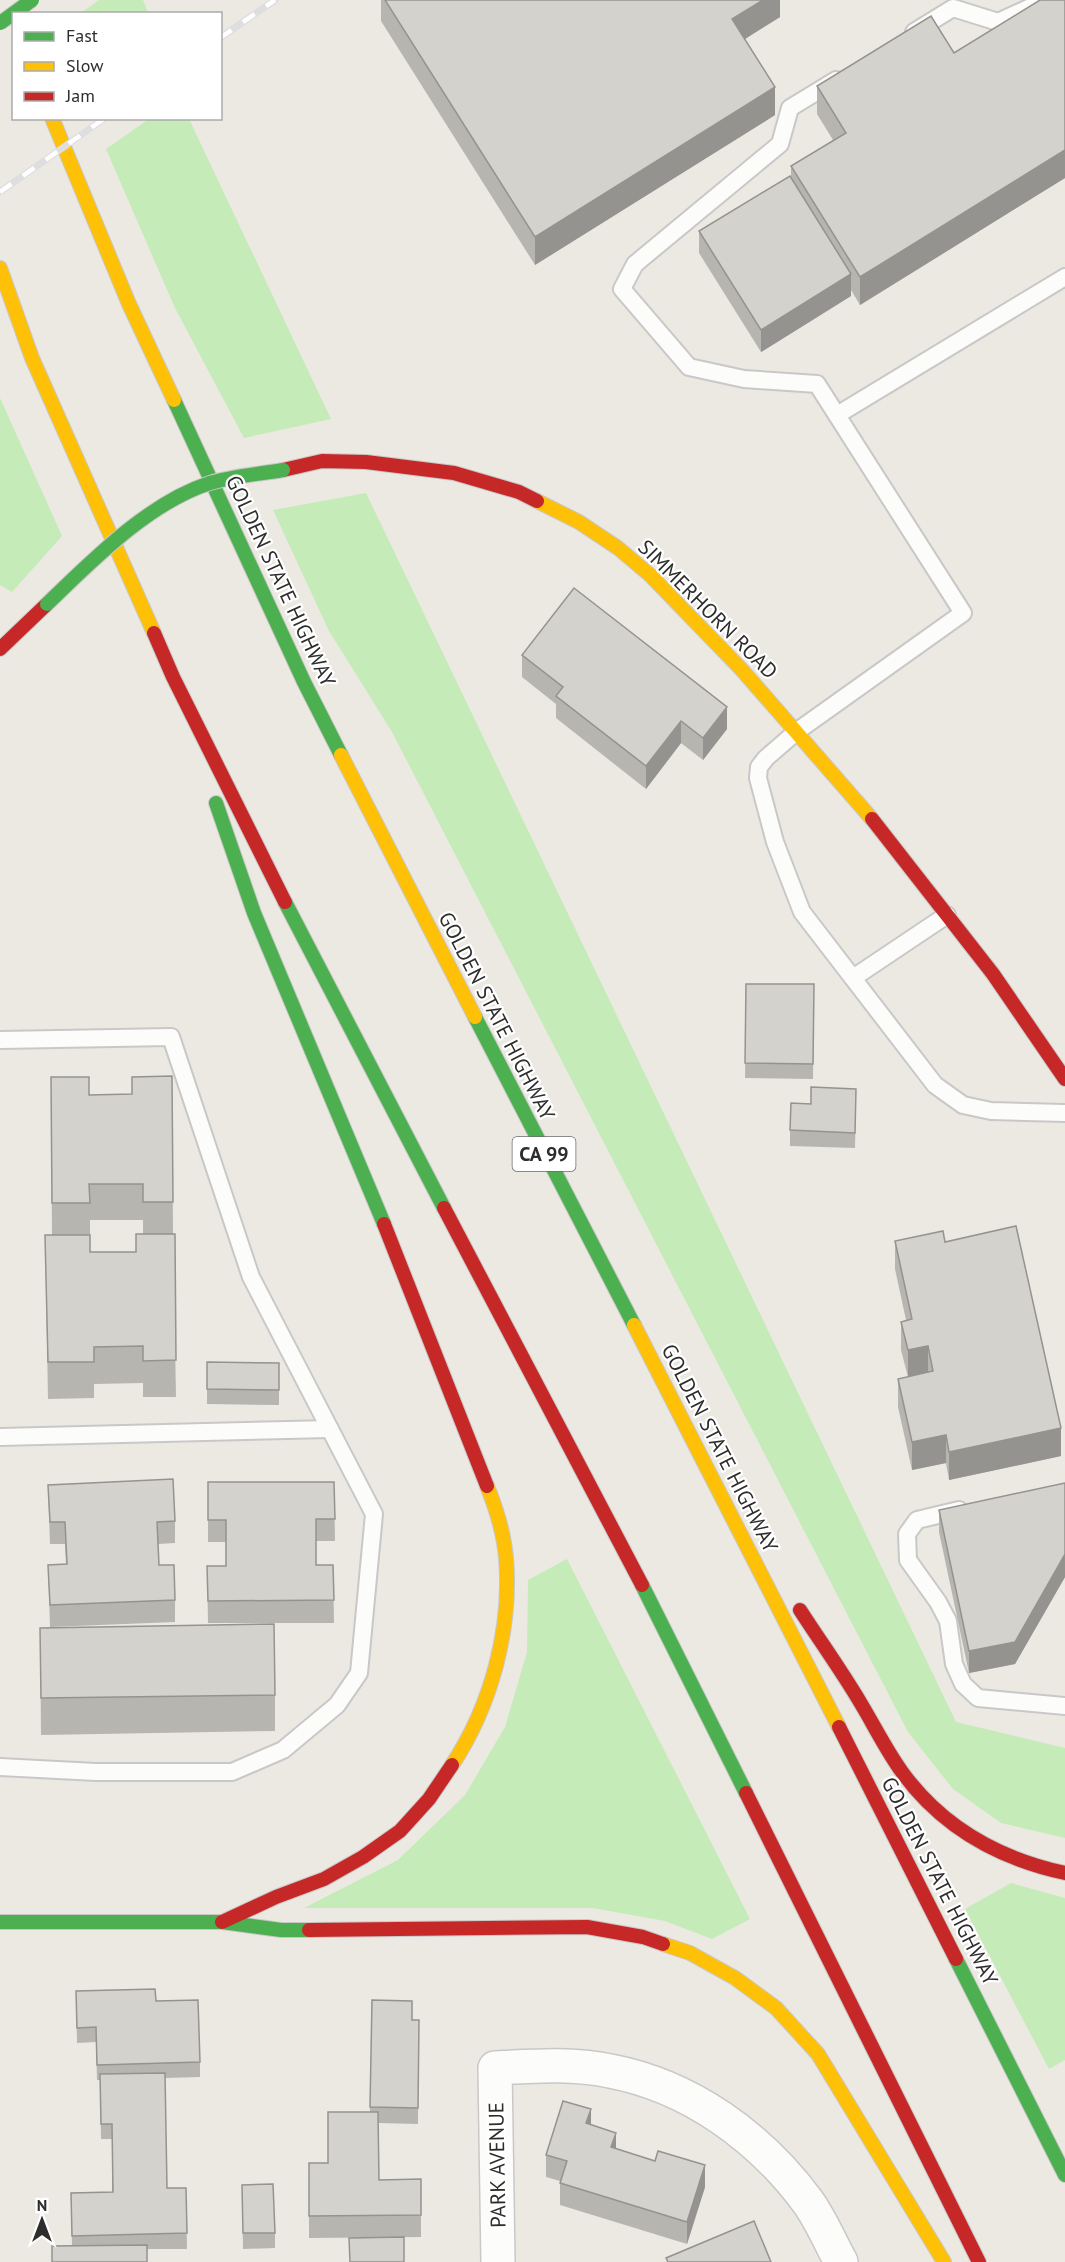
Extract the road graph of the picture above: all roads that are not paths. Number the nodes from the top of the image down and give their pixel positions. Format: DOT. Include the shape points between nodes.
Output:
graph roads {
  1 [pos="5,0"];
  2 [pos="32,0"];
  3 [pos="1046,0"];
  4 [pos="15,12"];
  5 [pos="12,18"];
  6 [pos="902,39"];
  7 [pos="851,70"];
  8 [pos="53,120"];
  9 [pos="0,268"];
  10 [pos="1065,277"];
  11 [pos="837,415"];
  12 [pos="0,649"];
  13 [pos="173,677"];
  14 [pos="796,732"];
  15 [pos="947,915"];
  16 [pos="853,978"];
  17 [pos="0,1040"];
  18 [pos="1065,1079"];
  19 [pos="1065,1113"];
  20 [pos="330,1429"];
  21 [pos="0,1437"];
  22 [pos="708,1468"];
  23 [pos="974,1507"];
  24 [pos="777,1575"];
  25 [pos="790,1595"];
  26 [pos="1065,1706"];
  27 [pos="0,1767"];
  28 [pos="1065,1873"];
  29 [pos="0,1922"];
  30 [pos="222,1922"];
  31 [pos="1065,2175"];
  32 [pos="498,2262"];
  33 [pos="840,2262"];
  34 [pos="944,2262"];
  35 [pos="979,2262"];
  1 -- 5 [label="main road"];
  2 -- 4 [label="main road, bridge"];
  3 -- 6 [label="lane" via="998,22 953,8"];
  7 -- 11 [label="lane" via="790,108 780,144 635,264 622,289 690,367 744,379 817,384"];
  8 -- 22 [label="main road, GOLDEN STATE HIGHWAY / CA 99" via="129,304 304,682"];
  9 -- 13 [label="main road" via="32,358"];
  10 -- 11 [label="lane"];
  11 -- 14 [label="lane" via="963,613"];
  12 -- 14 [label="main road, SIMMERHORN ROAD, bridge" via="112,542 162,506 210,483 322,461 366,462 454,473 519,492 579,522 650,575"];
  13 -- 30 [label="main road" via="254,913 409,1283 486,1482 506,1557 506,1607 486,1702 458,1756 429,1799 400,1831 363,1857 324,1879"];
  13 -- 35 [label="main road" via="284,899 674,1647"];
  14 -- 15 [label="main road, SIMMERHORN ROAD" via="872,818"];
  14 -- 16 [label="lane" via="766,758 759,767 758,778 775,842 802,912"];
  15 -- 16 [label="lane"];
  15 -- 18 [label="main road, SIMMERHORN ROAD"];
  16 -- 19 [label="lane" via="935,1085 963,1105 991,1111"];
  17 -- 20 [label="lane" via="171,1037 251,1277"];
  20 -- 21 [label="lane"];
  20 -- 27 [label="lane" via="374,1514 359,1673 337,1705 283,1750 232,1772"];
  22 -- 24 [label="main road"];
  22 -- 31 [label="main road, GOLDEN STATE HIGHWAY / CA 99"];
  23 -- 26 [label="lane" via="916,1520 907,1534 908,1560 948,1621 954,1664 963,1684 978,1698"];
  25 -- 28 [label="main road" via="884,1745 928,1800 958,1830 990,1850 1040,1869"];
  29 -- 30 [label="main road"];
  30 -- 34 [label="main road" via="281,1930 587,1927 643,1937 690,1953 735,1978 776,2008 818,2054"];
  32 -- 33 [label="street, PARK AVENUE" via="495,2068 555,2065 610,2071 663,2087 703,2106 741,2131 782,2169 809,2204"];
}
